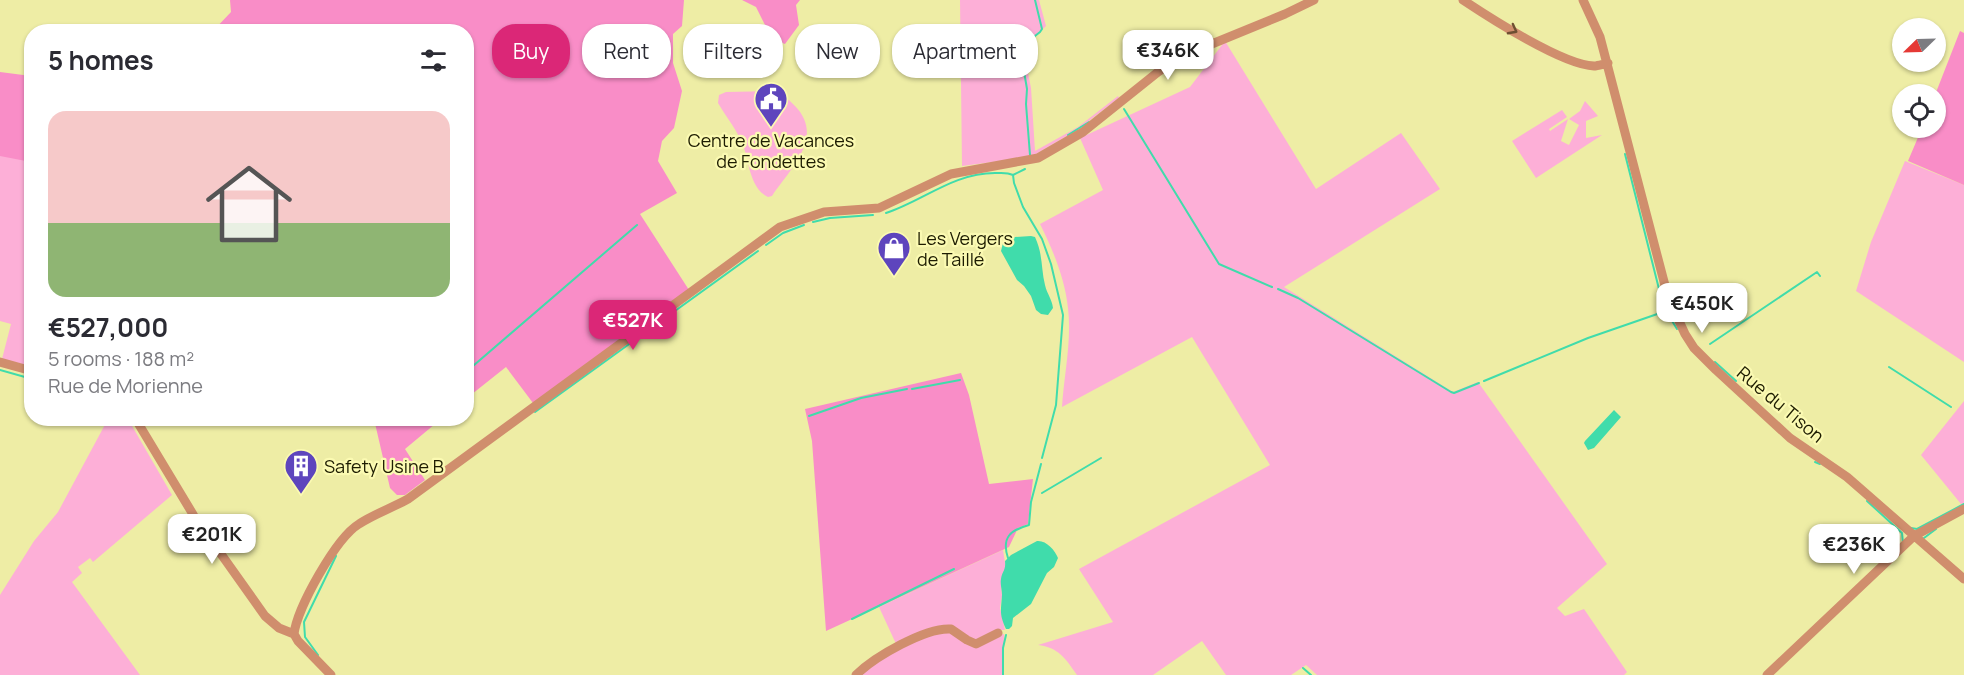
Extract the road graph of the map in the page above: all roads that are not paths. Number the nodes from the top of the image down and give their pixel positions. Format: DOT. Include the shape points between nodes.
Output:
graph roads {
  1 [pos="1314,0"];
  2 [pos="1463,0"];
  3 [pos="1583,0"];
  4 [pos="1608,63"];
  5 [pos="0,362"];
  6 [pos="24,369"];
  7 [pos="140,426"];
  8 [pos="1964,509"];
  9 [pos="1914,536"];
  10 [pos="1964,579"];
  11 [pos="999,633"];
  12 [pos="294,634"];
  13 [pos="331,675"];
  14 [pos="856,675"];
  15 [pos="1767,675"];
  1 -- 12 [label="street" via="1180,57 1083,132 1038,158 951,174 879,208 824,212 780,227 408,499 349,531 318,579"];
  2 -- 4 [label="street, one-way" via="1561,56 1595,66"];
  3 -- 4 [label="street, Rue du Tison"];
  4 -- 9 [label="street, Rue du Tison" via="1668,297 1694,348 1790,438 1847,477"];
  5 -- 6 [label="street"];
  7 -- 12 [label="street" via="194,516 265,616"];
  8 -- 9 [label="street"];
  9 -- 10 [label="street, Rue du Tison"];
  9 -- 15 [label="street"];
  11 -- 14 [label="street" via="976,644 951,629 939,630 882,654"];
  12 -- 13 [label="street"];
}
